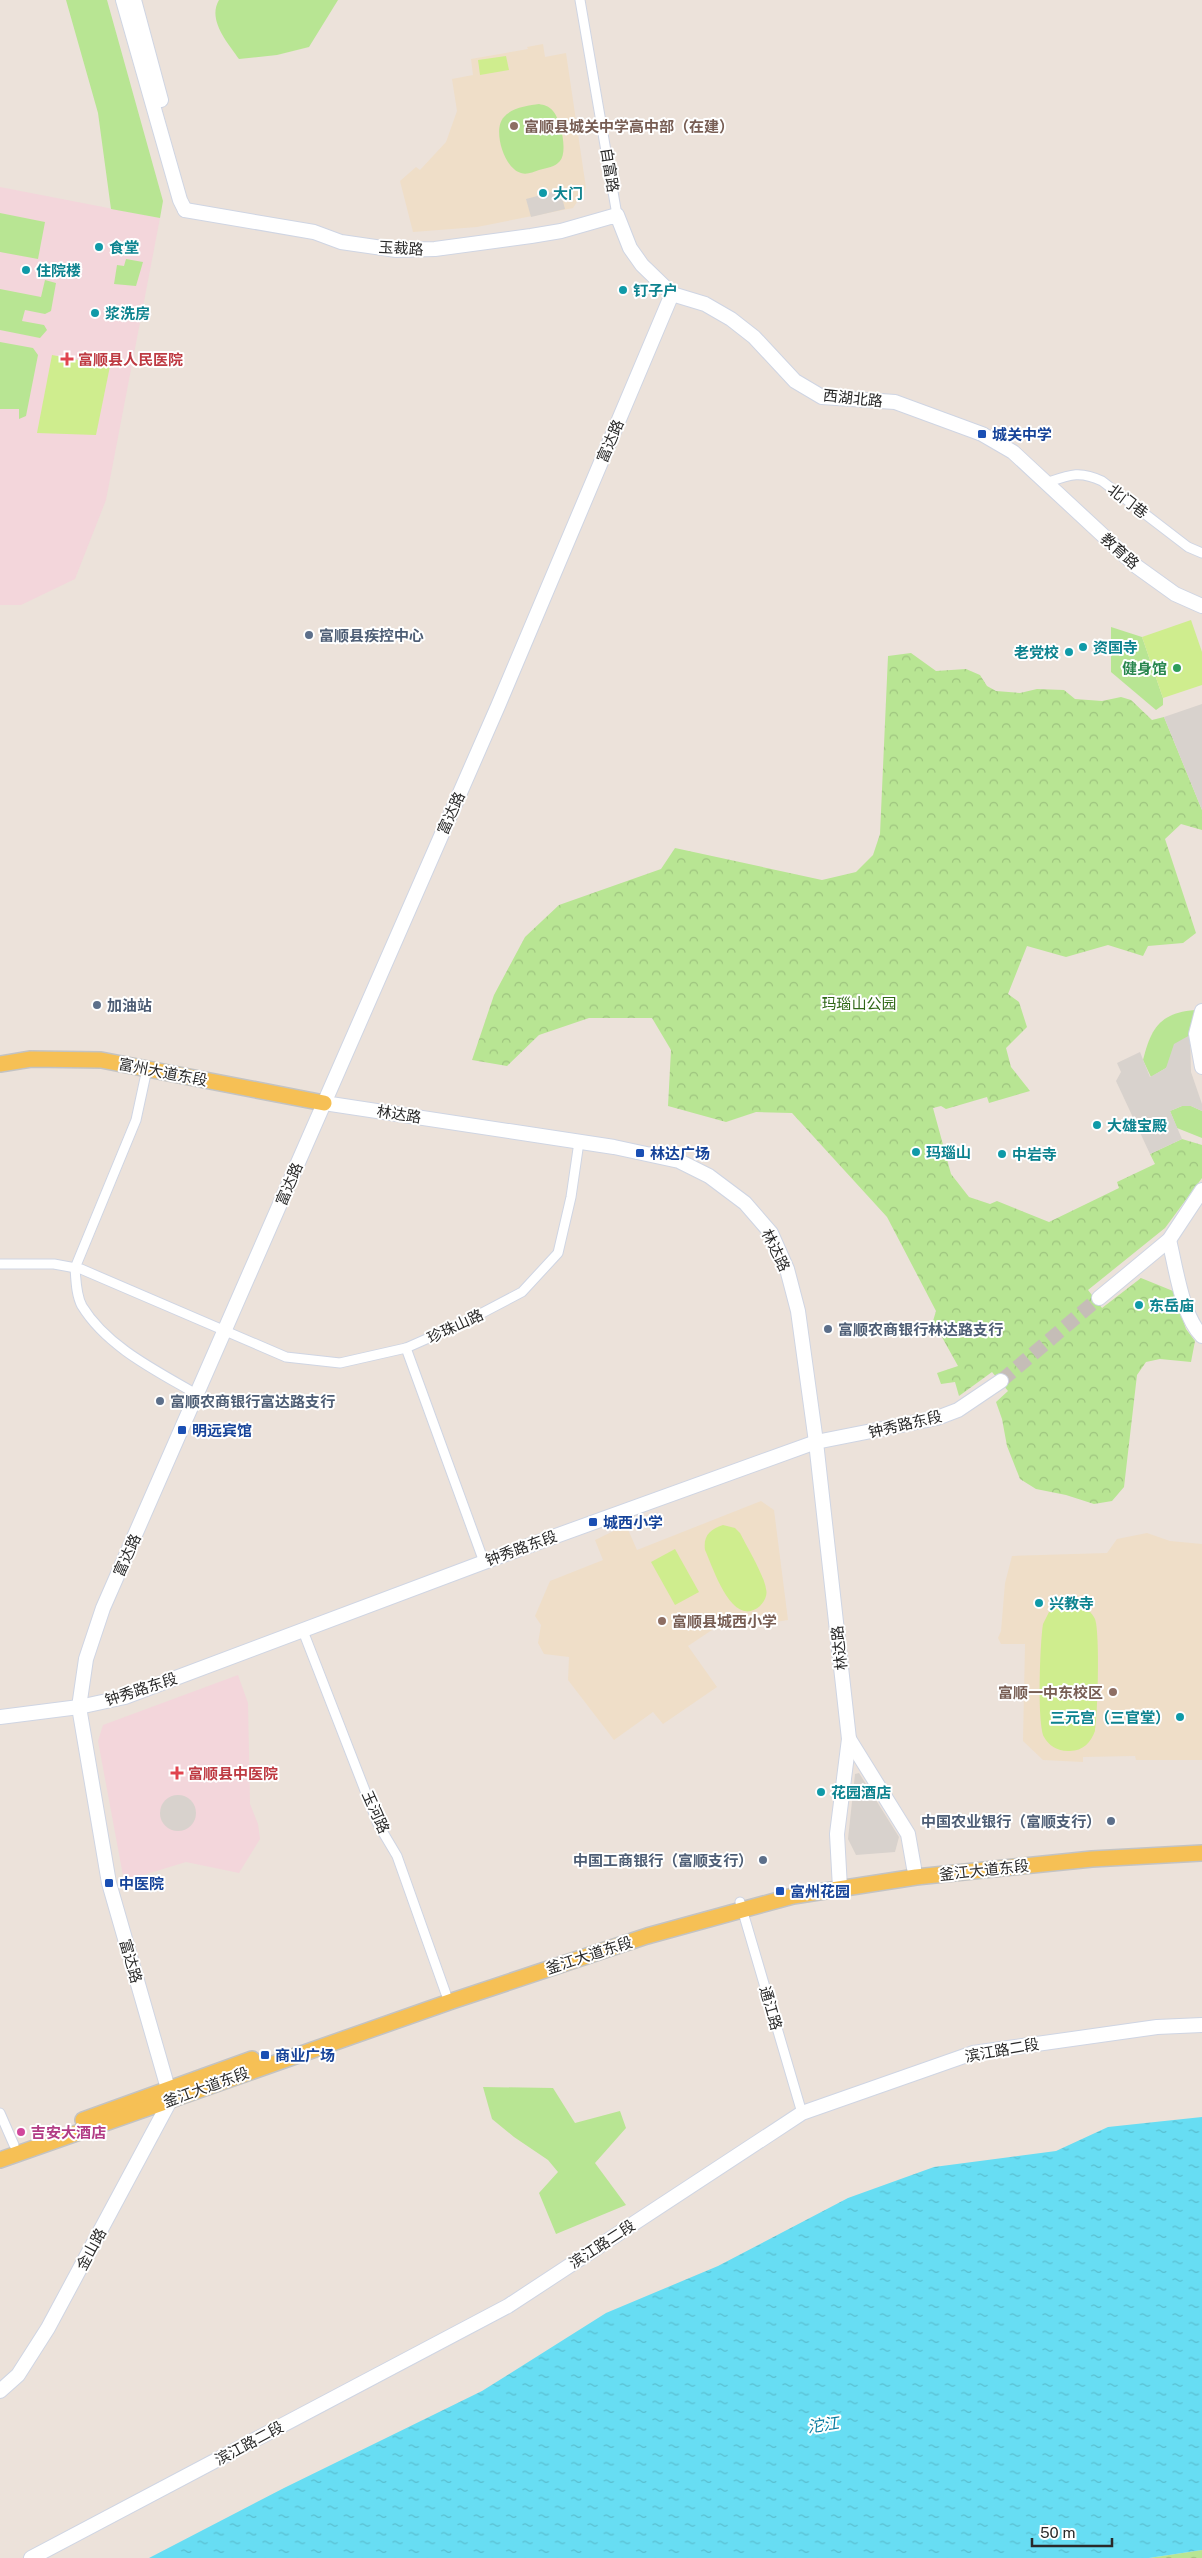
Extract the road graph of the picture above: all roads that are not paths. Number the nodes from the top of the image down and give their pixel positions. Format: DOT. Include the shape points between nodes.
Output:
graph roads {
  1 [pos="123,0"];
  2 [pos="134,0"];
  3 [pos="580,0"];
  4 [pos="186,210"];
  5 [pos="617,215"];
  6 [pos="672,294"];
  7 [pos="1046,483"];
  8 [pos="1202,553"];
  9 [pos="1202,606"];
  10 [pos="1202,1011"];
  11 [pos="0,1064"];
  12 [pos="1202,1067"];
  13 [pos="147,1069"];
  14 [pos="324,1103"];
  15 [pos="579,1142"];
  16 [pos="1202,1190"];
  17 [pos="1169,1240"];
  18 [pos="0,1264"];
  19 [pos="75,1268"];
  20 [pos="1099,1298"];
  21 [pos="225,1332"];
  22 [pos="1202,1336"];
  23 [pos="406,1348"];
  24 [pos="1000,1382"];
  25 [pos="198,1395"];
  26 [pos="816,1442"];
  27 [pos="484,1562"];
  28 [pos="303,1631"];
  29 [pos="79,1707"];
  30 [pos="0,1717"];
  31 [pos="849,1738"];
  32 [pos="1202,1846"];
  33 [pos="1202,1853"];
  34 [pos="914,1868"];
  35 [pos="839,1883"];
  36 [pos="741,1906"];
  37 [pos="446,1994"];
  38 [pos="1202,2025"];
  39 [pos="170,2094"];
  40 [pos="802,2113"];
  41 [pos="0,2114"];
  42 [pos="7,2147"];
  43 [pos="0,2160"];
  44 [pos="0,2392"];
  45 [pos="31,2558"];
  1 -- 4 [label="street" via="180,200"];
  2 -- 4 [label="street" via="187,197"];
  3 -- 5 [label="street, 自富路"];
  4 -- 5 [label="street, 玉裁路" via="396,250 435,249 531,236"];
  5 -- 6 [label="street, 自富路" via="630,248 642,265"];
  6 -- 7 [label="street, 西湖北路" via="705,304 732,319 754,337 795,381 822,397 895,402 982,434 1012,452"];
  6 -- 14 [label="street, 富达路" via="498,706"];
  7 -- 8 [label="street, 北门巷" via="1072,474 1088,474 1102,481 1188,547"];
  7 -- 9 [label="street, 教育路" via="1136,566 1175,594"];
  10 -- 12 [label="street" via="1196,1034"];
  11 -- 13 [label="main road, 富州大道东段" via="32,1059 100,1060"];
  13 -- 14 [label="main road, 富州大道东段"];
  13 -- 19 [label="street" via="136,1120"];
  14 -- 15 [label="street, 林达路"];
  14 -- 21 [label="street, 富达路"];
  15 -- 23 [label="street, 珍珠山路" via="558,1253 522,1292"];
  15 -- 26 [label="street, 林达路" via="679,1161 709,1176 745,1203 771,1233 787,1268 798,1311"];
  16 -- 17 [label="street"];
  17 -- 20 [label="street"];
  17 -- 22 [label="street" via="1187,1310"];
  18 -- 19 [label="street, 珍珠山路" via="54,1264"];
  19 -- 21 [label="street, 珍珠山路"];
  19 -- 25 [label="street" via="82,1305 103,1332 146,1364"];
  21 -- 23 [label="street, 珍珠山路" via="286,1357 340,1363"];
  21 -- 25 [label="street, 富达路"];
  23 -- 27 [label="street"];
  24 -- 26 [label="street, 钟秀路东段" via="958,1410 936,1418"];
  25 -- 29 [label="street, 富达路" via="103,1608 86,1659"];
  26 -- 27 [label="street, 钟秀路东段"];
  26 -- 31 [label="street, 林达路"];
  27 -- 28 [label="street, 钟秀路东段"];
  28 -- 29 [label="street, 钟秀路东段" via="125,1697"];
  28 -- 37 [label="street, 玉河路" via="378,1824 397,1856"];
  29 -- 30 [label="street, 钟秀路东段"];
  29 -- 39 [label="street, 富达路" via="108,1883"];
  31 -- 34 [label="street" via="908,1834"];
  31 -- 35 [label="street" via="837,1834"];
  32 -- 34 [label="main road, 釜江大道东段" via="1081,1852"];
  33 -- 35 [label="main road, 釜江大道东段" via="1092,1859"];
  34 -- 35 [label="main road, 釜江大道东段"];
  35 -- 36 [label="main road, 釜江大道东段" via="791,1888"];
  36 -- 37 [label="main road, 釜江大道东段" via="645,1928"];
  36 -- 39 [label="main road, 釜江大道东段"];
  36 -- 40 [label="street, 通江路"];
  37 -- 39 [label="main road, 釜江大道东段"];
  38 -- 40 [label="street, 滨江路二段" via="1157,2027 973,2052"];
  39 -- 42 [label="main road, 釜江大道东段"];
  39 -- 43 [label="main road, 釜江大道东段"];
  39 -- 44 [label="street, 金山路" via="48,2328 18,2375"];
  40 -- 45 [label="street, 滨江路二段" via="508,2306"];
  41 -- 42 [label="street"];
}
